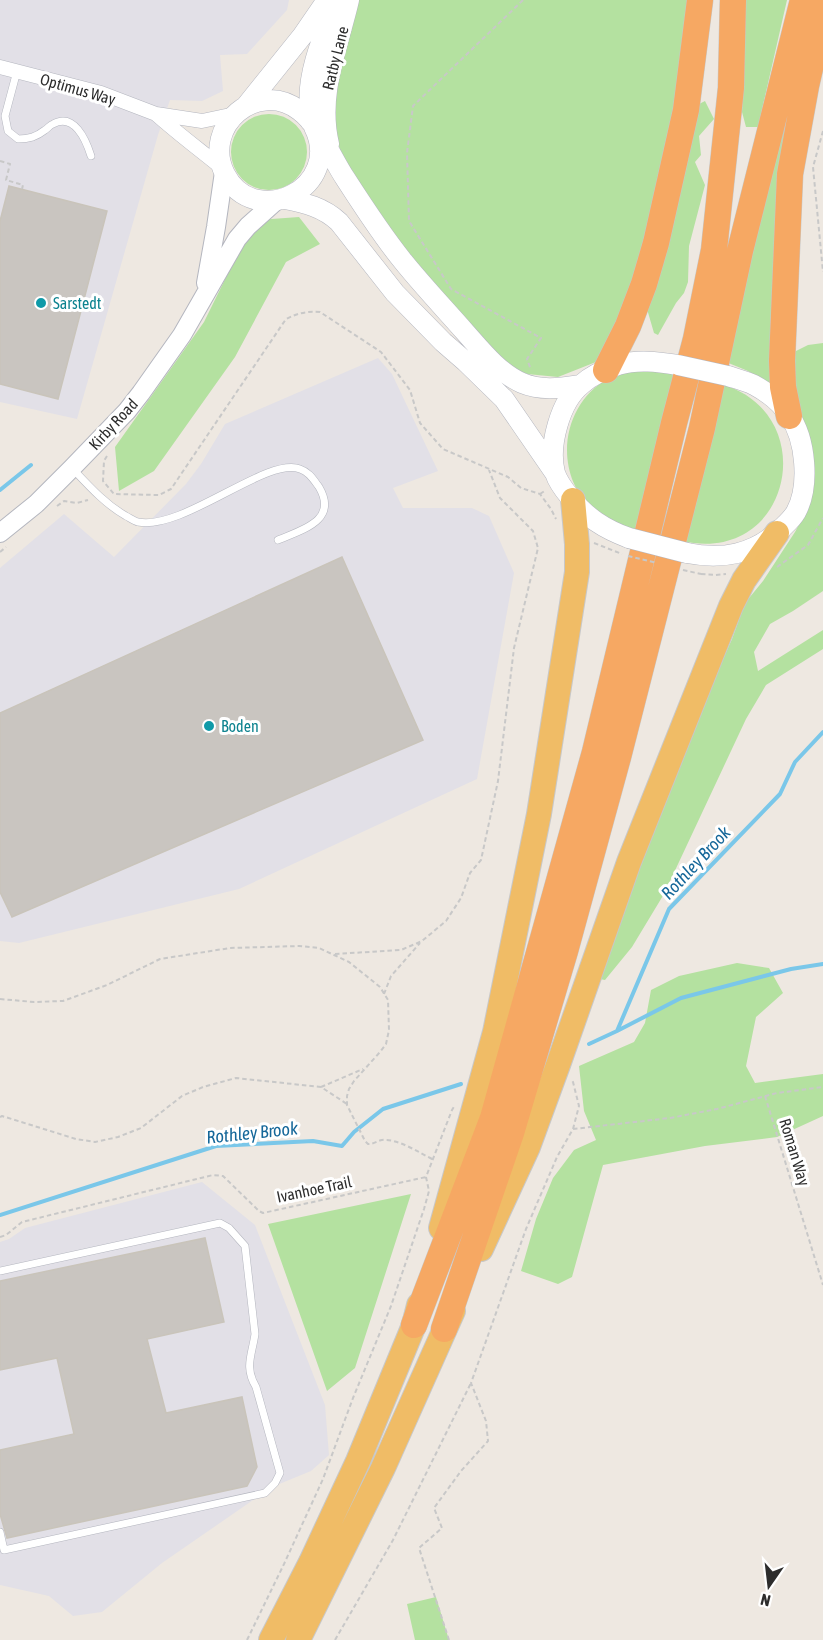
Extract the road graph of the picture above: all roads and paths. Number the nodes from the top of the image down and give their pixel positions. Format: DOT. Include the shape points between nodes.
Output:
graph roads {
  1 [pos="327,0"];
  2 [pos="340,0"];
  3 [pos="349,0"];
  4 [pos="523,0"];
  5 [pos="700,0"];
  6 [pos="733,0"];
  7 [pos="803,0"];
  8 [pos="823,11"];
  9 [pos="0,67"];
  10 [pos="17,71"];
  11 [pos="241,110"];
  12 [pos="156,114"];
  13 [pos="312,124"];
  14 [pos="823,131"];
  15 [pos="331,152"];
  16 [pos="91,156"];
  17 [pos="0,161"];
  18 [pos="223,170"];
  19 [pos="21,189"];
  20 [pos="281,200"];
  21 [pos="823,272"];
  22 [pos="203,296"];
  23 [pos="606,370"];
  24 [pos="533,375"];
  25 [pos="580,385"];
  26 [pos="789,416"];
  27 [pos="104,461"];
  28 [pos="72,468"];
  29 [pos="488,470"];
  30 [pos="552,481"];
  31 [pos="103,482"];
  32 [pos="99,496"];
  33 [pos="573,500"];
  34 [pos="53,510"];
  35 [pos="777,533"];
  36 [pos="4,539"];
  37 [pos="278,540"];
  38 [pos="0,552"];
  39 [pos="422,941"];
  40 [pos="332,954"];
  41 [pos="384,994"];
  42 [pos="0,999"];
  43 [pos="366,1068"];
  44 [pos="567,1077"];
  45 [pos="321,1087"];
  46 [pos="823,1088"];
  47 [pos="765,1096"];
  48 [pos="456,1103"];
  49 [pos="347,1105"];
  50 [pos="0,1117"];
  51 [pos="573,1129"];
  52 [pos="432,1159"];
  53 [pos="426,1177"];
  54 [pos="0,1237"];
  55 [pos="0,1271"];
  56 [pos="823,1285"];
  57 [pos="414,1325"];
  58 [pos="444,1329"];
  59 [pos="471,1383"];
  60 [pos="0,1532"];
  61 [pos="247,1640"];
  62 [pos="271,1640"];
  63 [pos="298,1640"];
  64 [pos="335,1640"];
  65 [pos="449,1640"];
  1 -- 11 [label="main road, Ratby Lane"];
  2 -- 13 [label="main road, Ratby Lane" via="315,62 310,89"];
  3 -- 15 [label="main road, Ratby Lane" via="326,88"];
  4 -- 24 [label="path" via="413,106 407,153 408,199 409,221 451,289 542,338 527,359"];
  5 -- 23 [label="highway" via="686,110 656,243 628,326"];
  6 -- 57 [label="highway" via="731,88 714,250 696,339 595,752 493,1118"];
  7 -- 58 [label="highway" via="740,251 702,428 618,757 514,1122"];
  8 -- 26 [label="highway" via="790,174 782,361"];
  9 -- 10 [label="street, Optimus Way"];
  10 -- 12 [label="street, Optimus Way" via="101,93"];
  10 -- 16 [label="lane" via="5,116 8,131 18,139 30,139 53,123 66,121 77,127"];
  11 -- 12 [label="street, Optimus Way" via="202,121"];
  11 -- 13 [label="main road" via="259,101 281,102 294,107"];
  11 -- 18 [label="main road" via="226,125 220,139"];
  12 -- 18 [label="street, Optimus Way"];
  13 -- 15 [label="main road"];
  13 -- 20 [label="main road" via="320,149 317,169 303,188"];
  14 -- 21 [label="path" via="813,167"];
  15 -- 25 [label="main road" via="369,215 402,259 504,371 523,383 542,388"];
  17 -- 19 [label="path" via="10,164 6,180 22,185"];
  18 -- 20 [label="main road" via="242,193 255,199"];
  18 -- 22 [label="street, Kirby Road"];
  20 -- 22 [label="street, Kirby Road" via="237,238"];
  20 -- 30 [label="main road" via="321,208 339,222 395,293 504,399"];
  22 -- 28 [label="street, Kirby Road" via="182,335 141,393"];
  23 -- 25 [label="main road"];
  23 -- 26 [label="main road, bridge" via="652,361 728,376 763,390"];
  25 -- 30 [label="main road" via="564,408 556,430"];
  26 -- 35 [label="main road" via="802,450 804,485 796,512"];
  27 -- 31 [label="path"];
  28 -- 32 [label="lane"];
  28 -- 36 [label="street, Kirby Road"];
  29 -- 30 [label="path" via="540,494"];
  29 -- 31 [label="path" via="443,449 420,423 410,390 381,352 320,312 309,311 286,319 171,489 159,495 114,494"];
  29 -- 39 [label="path" via="500,498 533,531 538,548 514,648 498,781 481,860 470,873 446,921"];
  30 -- 33 [label="main road" via="561,484"];
  31 -- 32 [label="path"];
  32 -- 34 [label="path" via="77,503 64,501"];
  32 -- 37 [label="lane" via="138,522 164,522 265,474 298,468 311,475 323,495 324,510 314,525"];
  33 -- 35 [label="main road, bridge" via="587,516 629,538 707,557 732,555 762,544"];
  33 -- 57 [label="highway" via="577,572 539,814 495,1032"];
  35 -- 58 [label="highway" via="731,606 629,862 528,1147"];
  36 -- 38 [label="path"];
  39 -- 40 [label="path" via="401,950"];
  39 -- 41 [label="path" via="391,976"];
  40 -- 41 [label="path" via="365,974"];
  40 -- 42 [label="path" via="320,948 299,946 230,948 160,959 63,1001"];
  41 -- 43 [label="path" via="389,1024 386,1044"];
  43 -- 45 [label="path"];
  43 -- 49 [label="path" via="349,1089"];
  44 -- 51 [label="path" via="573,1082 579,1106"];
  45 -- 49 [label="path"];
  45 -- 50 [label="path" via="236,1078 182,1096 141,1128 95,1142"];
  46 -- 47 [label="path"];
  47 -- 51 [label="path" via="670,1118"];
  47 -- 56 [label="path, Roman Way"];
  48 -- 52 [label="path"];
  49 -- 52 [label="path" via="368,1144 396,1142"];
  51 -- 59 [label="path" via="525,1229"];
  52 -- 53 [label="path"];
  53 -- 54 [label="path, Ivanhoe Trail" via="263,1213 223,1176 213,1175 22,1222"];
  53 -- 61 [label="path" via="429,1191 391,1306 323,1479"];
  55 -- 60 [label="lane" via="220,1223 229,1228 245,1245 255,1334 248,1365 280,1473 265,1493 4,1550"];
  57 -- 62 [label="highway" via="358,1461"];
  58 -- 63 [label="highway" via="383,1468"];
  59 -- 64 [label="path" via="393,1540"];
  59 -- 65 [label="path" via="486,1421 489,1442 434,1508 442,1528 419,1548"];
}
